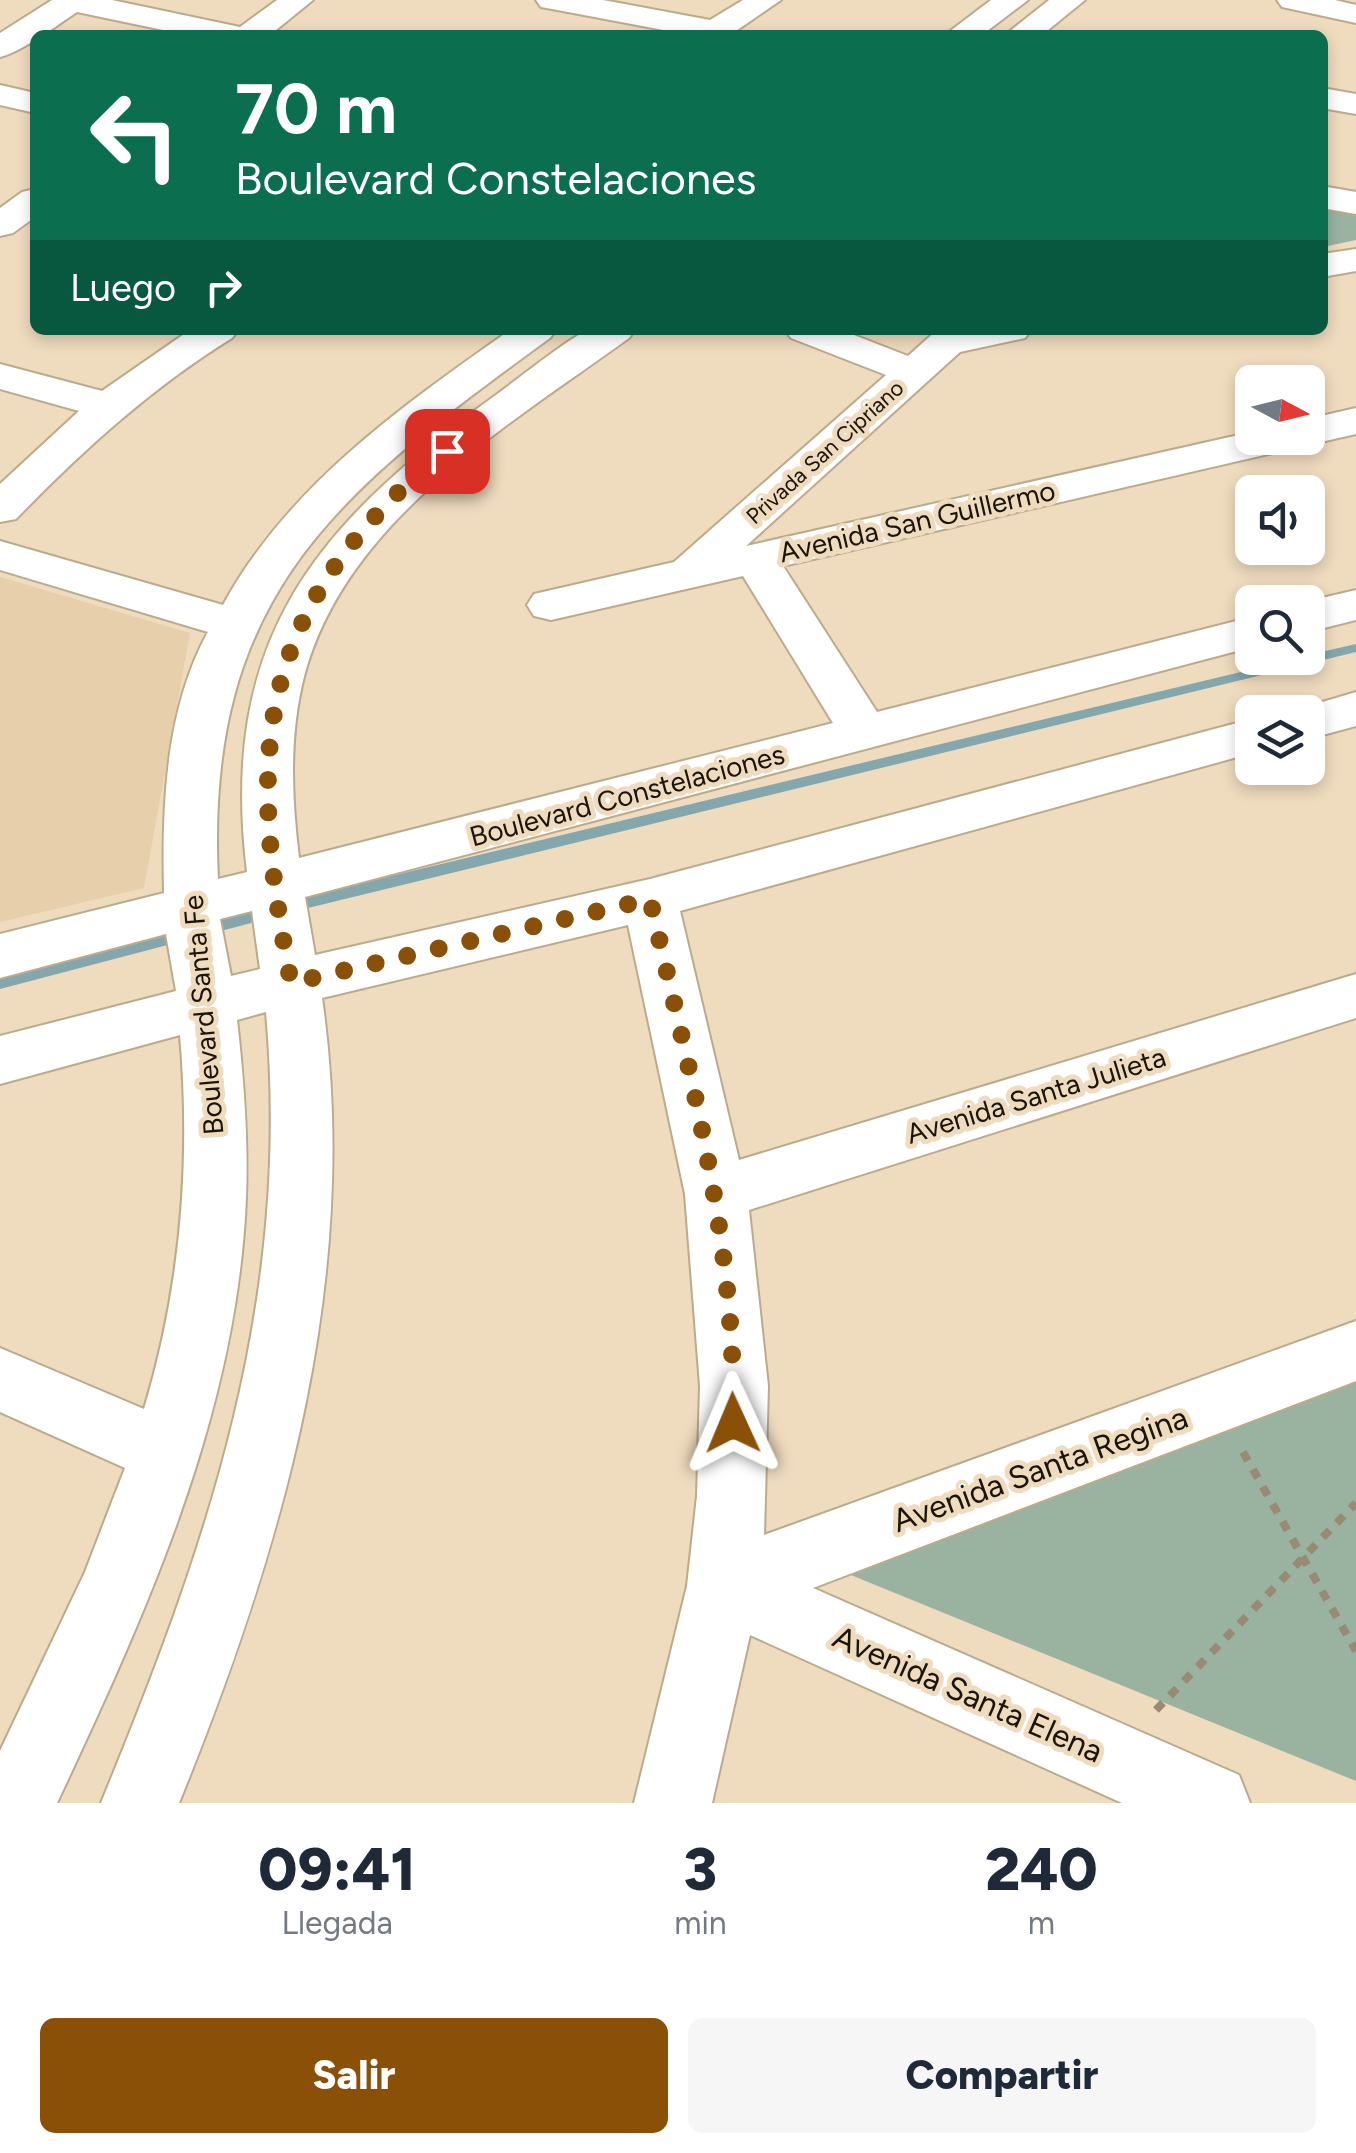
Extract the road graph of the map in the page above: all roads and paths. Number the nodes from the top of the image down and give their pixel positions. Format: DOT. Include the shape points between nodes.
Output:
graph roads {
  1 [pos="297,0"];
  2 [pos="552,0"];
  3 [pos="765,0"];
  4 [pos="1012,0"];
  5 [pos="1070,0"];
  6 [pos="1292,0"];
  7 [pos="73,1"];
  8 [pos="1343,8"];
  9 [pos="209,30"];
  10 [pos="257,30"];
  11 [pos="697,30"];
  12 [pos="716,30"];
  13 [pos="969,30"];
  14 [pos="1028,30"];
  15 [pos="1309,30"];
  16 [pos="5,39"];
  17 [pos="0,96"];
  18 [pos="1328,99"];
  19 [pos="30,102"];
  20 [pos="1356,104"];
  21 [pos="1328,198"];
  22 [pos="1356,203"];
  23 [pos="30,204"];
  24 [pos="0,225"];
  25 [pos="1356,260"];
  26 [pos="1328,265"];
  27 [pos="210,335"];
  28 [pos="529,335"];
  29 [pos="608,335"];
  30 [pos="842,335"];
  31 [pos="992,335"];
  32 [pos="940,348"];
  33 [pos="0,376"];
  34 [pos="108,406"];
  35 [pos="1356,421"];
  36 [pos="1325,428"];
  37 [pos="1235,449"];
  38 [pos="0,509"];
  39 [pos="0,556"];
  40 [pos="755,558"];
  41 [pos="689,573"];
  42 [pos="551,605"];
  43 [pos="1356,605"];
  44 [pos="1325,613"];
  45 [pos="234,624"];
  46 [pos="1235,636"];
  47 [pos="1356,708"];
  48 [pos="1325,717"];
  49 [pos="864,733"];
  50 [pos="1235,741"];
  51 [pos="650,899"];
  52 [pos="283,931"];
  53 [pos="199,955"];
  54 [pos="0,956"];
  55 [pos="1356,996"];
  56 [pos="0,1060"];
  57 [pos="716,1194"];
  58 [pos="1356,1351"];
  59 [pos="0,1379"];
  60 [pos="1216,1404"];
  61 [pos="166,1453"];
  62 [pos="1356,1502"];
  63 [pos="1303,1558"];
  64 [pos="724,1586"];
  65 [pos="1356,1651"];
  66 [pos="1110,1758"];
  67 [pos="16,1803"];
  68 [pos="140,1803"];
  69 [pos="673,1803"];
  70 [pos="1212,1803"];
  1 -- 10 [label="street"];
  2 -- 11 [label="street"];
  3 -- 12 [label="street"];
  4 -- 13 [label="street"];
  5 -- 14 [label="street"];
  6 -- 8 [label="street"];
  7 -- 9 [label="street"];
  7 -- 16 [label="street"];
  8 -- 15 [label="street"];
  17 -- 19 [label="street"];
  18 -- 20 [label="street"];
  21 -- 22 [label="street"];
  23 -- 24 [label="street"];
  25 -- 26 [label="street"];
  27 -- 34 [label="street"];
  28 -- 45 [label="street, Boulevard Santa Fe" via="410,419 318,503 270,562"];
  29 -- 52 [label="street" via="429,464 328,576 278,682 267,825"];
  30 -- 32 [label="street"];
  31 -- 32 [label="street"];
  32 -- 41 [label="street, Privada San Cipriano"];
  33 -- 34 [label="street"];
  34 -- 38 [label="street"];
  35 -- 36 [label="street"];
  37 -- 40 [label="street, Avenida San Guillermo"];
  39 -- 45 [label="street"];
  40 -- 41 [label="street, Avenida San Guillermo"];
  40 -- 49 [label="street"];
  41 -- 42 [label="street, Avenida San Guillermo"];
  43 -- 44 [label="street"];
  45 -- 53 [label="street, Boulevard Santa Fe" via="211,679 192,773 188,838"];
  46 -- 49 [label="street, Boulevard Constelaciones"];
  47 -- 48 [label="street"];
  49 -- 52 [label="street, Boulevard Constelaciones"];
  50 -- 51 [label="street, Boulevard Constelaciones"];
  51 -- 52 [label="street, Boulevard Constelaciones"];
  51 -- 57 [label="street"];
  52 -- 53 [label="street, Boulevard Constelaciones"];
  52 -- 53 [label="street, Boulevard Constelaciones"];
  52 -- 68 [label="street" via="299,1059 301,1173 285,1360 257,1482 207,1640"];
  53 -- 54 [label="street, Boulevard Constelaciones"];
  53 -- 56 [label="street, Boulevard Constelaciones"];
  53 -- 61 [label="street, Boulevard Santa Fe" via="215,1127 212,1233"];
  55 -- 57 [label="street, Avenida Santa Julieta"];
  57 -- 64 [label="street" via="734,1386"];
  58 -- 60 [label="street, Avenida Santa Regina"];
  59 -- 61 [label="street"];
  60 -- 63 [label="path"];
  60 -- 64 [label="street, Avenida Santa Regina"];
  61 -- 67 [label="street, Boulevard Santa Fe" via="108,1610"];
  62 -- 63 [label="path"];
  63 -- 65 [label="path"];
  63 -- 66 [label="path"];
  64 -- 66 [label="street, Avenida Santa Elena"];
  64 -- 69 [label="street"];
  66 -- 70 [label="street, Avenida Santa Elena"];
}
